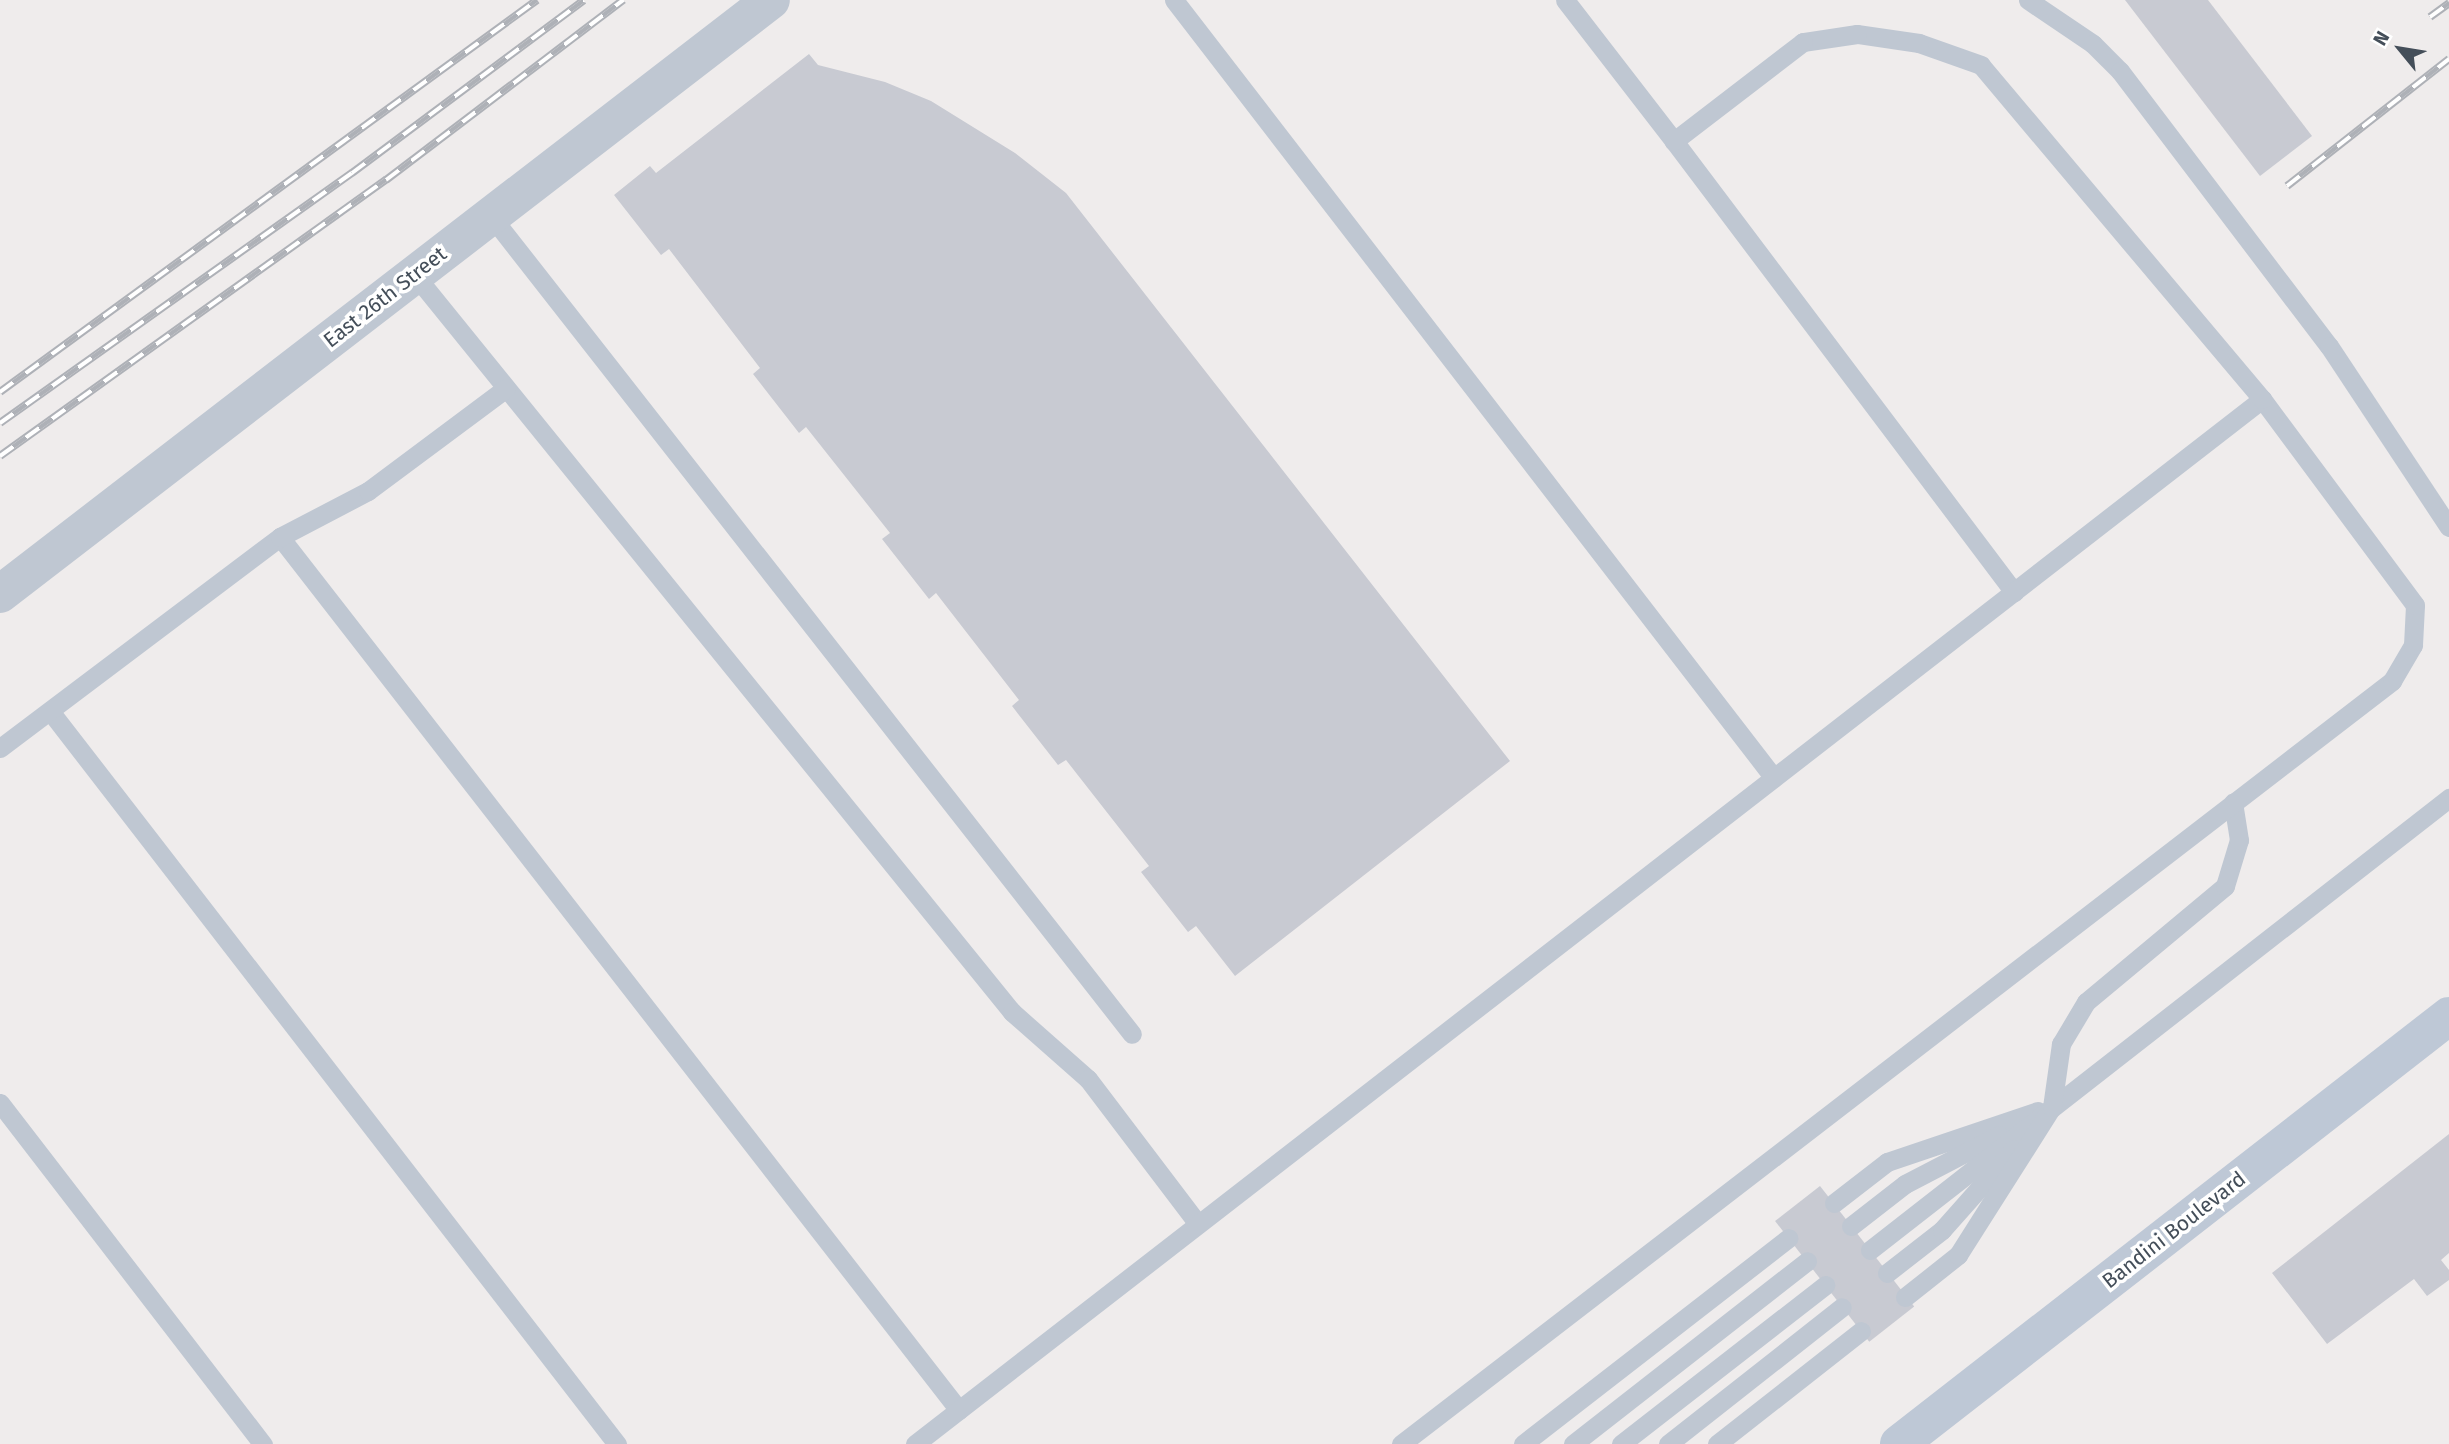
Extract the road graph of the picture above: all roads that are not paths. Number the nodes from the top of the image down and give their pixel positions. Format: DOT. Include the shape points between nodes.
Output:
graph roads {
  1 [pos="771,0"];
  2 [pos="1174,0"];
  3 [pos="1565,0"];
  4 [pos="2028,0"];
  5 [pos="1674,141"];
  6 [pos="491,216"];
  7 [pos="414,275"];
  8 [pos="506,388"];
  9 [pos="2262,399"];
  10 [pos="2449,527"];
  11 [pos="280,537"];
  12 [pos="2014,592"];
  13 [pos="0,594"];
  14 [pos="50,711"];
  15 [pos="0,748"];
  16 [pos="1774,778"];
  17 [pos="2449,798"];
  18 [pos="2234,803"];
  19 [pos="2449,1016"];
  20 [pos="1132,1034"];
  21 [pos="0,1103"];
  22 [pos="2052,1107"];
  23 [pos="1834,1203"];
  24 [pos="1198,1224"];
  25 [pos="1851,1226"];
  26 [pos="1789,1238"];
  27 [pos="1870,1250"];
  28 [pos="1807,1261"];
  29 [pos="1887,1273"];
  30 [pos="1825,1285"];
  31 [pos="1905,1297"];
  32 [pos="1842,1307"];
  33 [pos="1861,1331"];
  34 [pos="959,1410"];
  35 [pos="263,1444"];
  36 [pos="617,1444"];
  37 [pos="915,1444"];
  38 [pos="1401,1444"];
  39 [pos="1523,1444"];
  40 [pos="1573,1444"];
  41 [pos="1621,1444"];
  42 [pos="1668,1444"];
  43 [pos="1717,1444"];
  44 [pos="1899,1444"];
  1 -- 6 [label="street, East 26th Street"];
  2 -- 16 [label="lane"];
  3 -- 5 [label="lane"];
  4 -- 10 [label="lane" via="2093,44 2120,71 2329,346"];
  5 -- 9 [label="lane" via="1803,42 1857,34 1919,43 1981,65"];
  5 -- 12 [label="lane"];
  6 -- 7 [label="street, East 26th Street"];
  6 -- 20 [label="lane"];
  7 -- 8 [label="lane"];
  7 -- 13 [label="street, East 26th Street"];
  8 -- 11 [label="lane" via="368,491"];
  8 -- 24 [label="lane" via="1012,1012 1088,1079"];
  9 -- 12 [label="lane"];
  9 -- 18 [label="lane" via="2415,605 2413,645 2392,681"];
  11 -- 14 [label="lane"];
  11 -- 34 [label="lane"];
  12 -- 16 [label="lane"];
  14 -- 15 [label="lane"];
  14 -- 36 [label="lane"];
  16 -- 24 [label="lane"];
  17 -- 22 [label="lane"];
  18 -- 22 [label="lane" via="2239,840 2225,886 2085,1002 2061,1044"];
  18 -- 38 [label="lane"];
  19 -- 44 [label="main road, Bandini Boulevard"];
  21 -- 35 [label="lane"];
  22 -- 23 [label="lane" via="1887,1162"];
  22 -- 25 [label="lane" via="1905,1184"];
  22 -- 27 [label="lane"];
  22 -- 29 [label="lane" via="1942,1230"];
  22 -- 31 [label="lane" via="1958,1255"];
  24 -- 34 [label="lane"];
  26 -- 39 [label="lane"];
  28 -- 40 [label="lane"];
  30 -- 41 [label="lane"];
  32 -- 42 [label="lane"];
  33 -- 43 [label="lane"];
  34 -- 37 [label="lane"];
}
